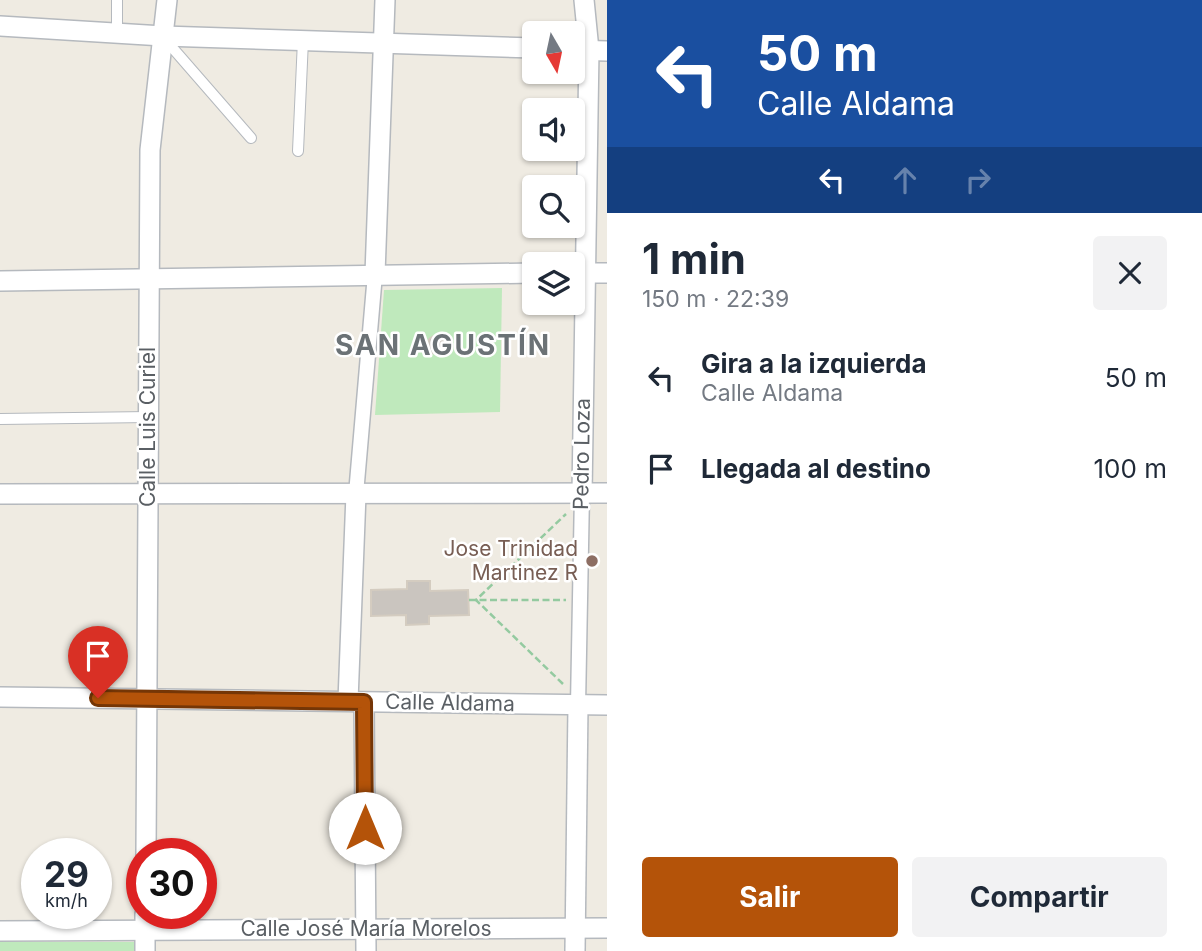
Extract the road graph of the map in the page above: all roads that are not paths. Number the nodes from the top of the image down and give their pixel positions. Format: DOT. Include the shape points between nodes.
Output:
graph roads {
  1 [pos="117,0"];
  2 [pos="167,0"];
  3 [pos="385,0"];
  4 [pos="584,0"];
  5 [pos="0,26"];
  6 [pos="117,34"];
  7 [pos="163,36"];
  8 [pos="303,40"];
  9 [pos="383,43"];
  10 [pos="522,48"];
  11 [pos="590,50"];
  12 [pos="251,138"];
  13 [pos="298,151"];
  14 [pos="579,252"];
  15 [pos="607,272"];
  16 [pos="522,273"];
  17 [pos="585,273"];
  18 [pos="375,274"];
  19 [pos="149,280"];
  20 [pos="0,281"];
  21 [pos="579,315"];
  22 [pos="149,417"];
  23 [pos="0,419"];
  24 [pos="607,493"];
  25 [pos="0,494"];
  26 [pos="148,494"];
  27 [pos="582,496"];
  28 [pos="355,498"];
  29 [pos="0,697"];
  30 [pos="147,699"];
  31 [pos="356,702"];
  32 [pos="578,702"];
  33 [pos="607,705"];
  34 [pos="146,838"];
  35 [pos="126,923"];
  36 [pos="217,924"];
  37 [pos="575,928"];
  38 [pos="607,928"];
  39 [pos="145,929"];
  40 [pos="366,929"];
  41 [pos="0,932"];
  42 [pos="145,951"];
  43 [pos="366,951"];
  44 [pos="575,951"];
  1 -- 6 [label="lane"];
  2 -- 7 [label="street, Calle Luis Curiel"];
  3 -- 9 [label="street"];
  4 -- 11 [label="street, Pedro Loza"];
  5 -- 6 [label="street"];
  6 -- 7 [label="street"];
  7 -- 8 [label="street"];
  7 -- 12 [label="lane"];
  7 -- 19 [label="street, Calle Luis Curiel" via="150,150"];
  8 -- 9 [label="street"];
  8 -- 13 [label="lane"];
  9 -- 10 [label="street"];
  9 -- 18 [label="street"];
  11 -- 14 [label="street, Pedro Loza"];
  15 -- 17 [label="street"];
  16 -- 18 [label="street"];
  18 -- 19 [label="street"];
  18 -- 28 [label="street"];
  19 -- 20 [label="street"];
  19 -- 22 [label="street, Calle Luis Curiel"];
  21 -- 27 [label="street, Pedro Loza"];
  22 -- 23 [label="lane"];
  22 -- 26 [label="street, Calle Luis Curiel"];
  24 -- 27 [label="street"];
  25 -- 26 [label="street"];
  26 -- 28 [label="street"];
  26 -- 30 [label="street, Calle Luis Curiel"];
  27 -- 28 [label="street"];
  27 -- 32 [label="street, Pedro Loza"];
  28 -- 31 [label="street"];
  29 -- 30 [label="street, Calle Aldama"];
  30 -- 31 [label="street, Calle Aldama"];
  30 -- 34 [label="street, Calle Luis Curiel"];
  31 -- 32 [label="street, Calle Aldama"];
  31 -- 40 [label="street"];
  32 -- 33 [label="street, Calle Aldama"];
  32 -- 37 [label="street, Pedro Loza"];
  35 -- 41 [label="street, Calle José María Morelos"];
  36 -- 40 [label="street, Calle José María Morelos"];
  37 -- 38 [label="street, Calle José María Morelos"];
  37 -- 40 [label="street, Calle José María Morelos"];
  37 -- 44 [label="street, Pedro Loza"];
  39 -- 42 [label="street"];
  40 -- 43 [label="street"];
}
